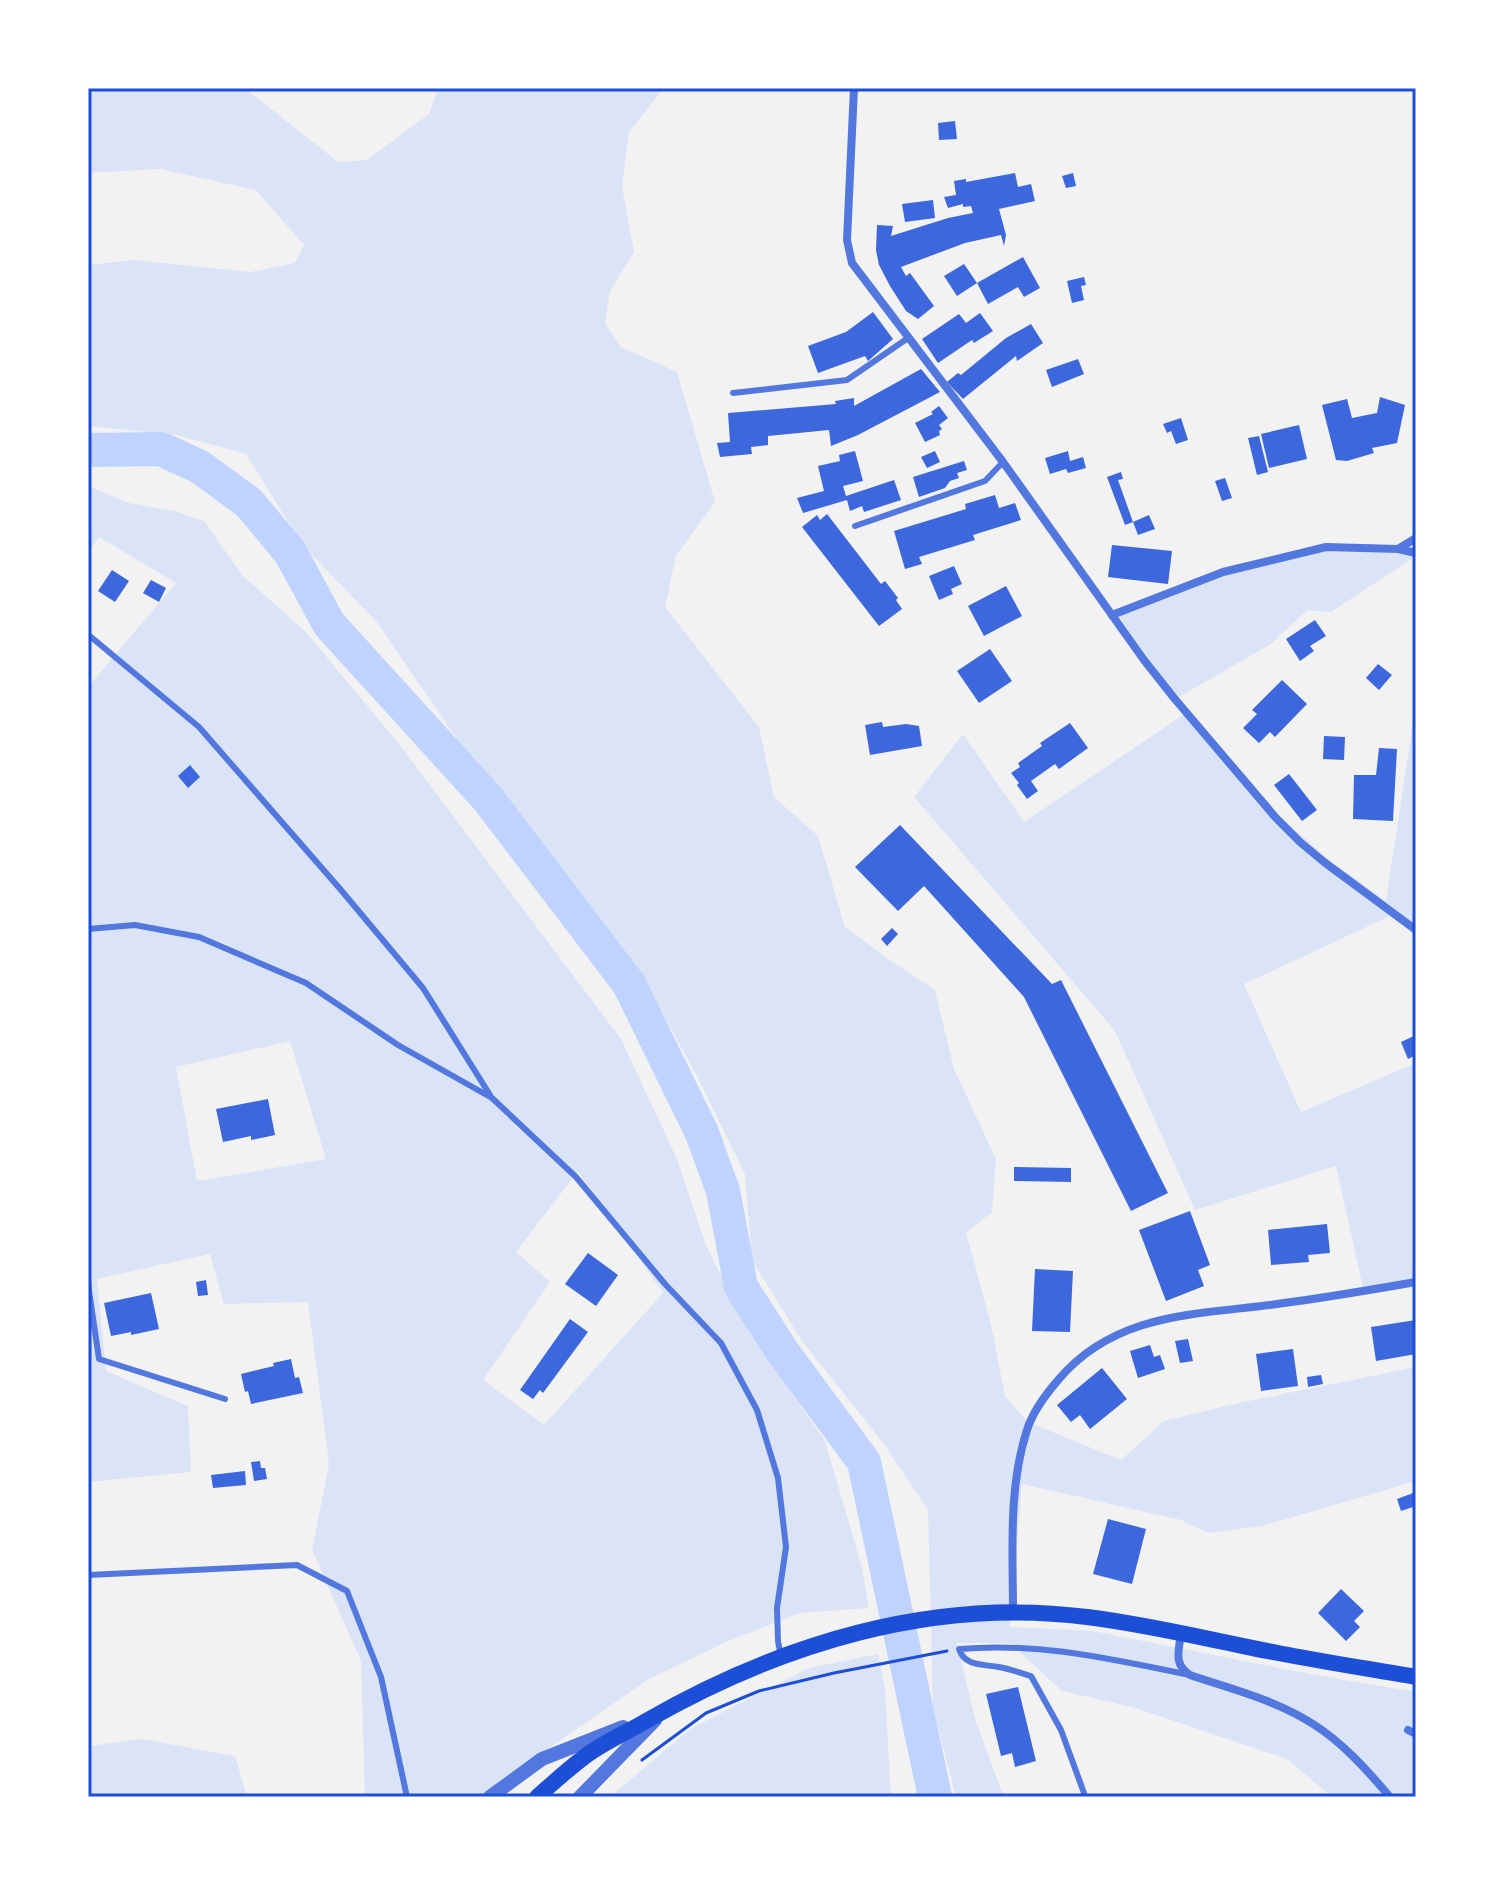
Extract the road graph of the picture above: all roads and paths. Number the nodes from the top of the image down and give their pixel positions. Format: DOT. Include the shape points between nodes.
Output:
graph roads {
  1 [pos="854,88"];
  2 [pos="908,338"];
  3 [pos="733,393"];
  4 [pos="1003,462"];
  5 [pos="855,526"];
  6 [pos="1416,538"];
  7 [pos="1398,549"];
  8 [pos="1416,553"];
  9 [pos="1112,615"];
  10 [pos="91,637"];
  11 [pos="88,929"];
  12 [pos="1416,930"];
  13 [pos="492,1098"];
  14 [pos="1416,1282"];
  15 [pos="88,1284"];
  16 [pos="225,1399"];
  17 [pos="88,1575"];
  18 [pos="1013,1612"];
  19 [pos="1181,1633"];
  20 [pos="941,1652"];
  21 [pos="781,1657"];
  22 [pos="1190,1675"];
  23 [pos="1416,1677"];
  24 [pos="664,1711"];
  25 [pos="633,1768"];
  26 [pos="1084,1793"];
  27 [pos="407,1797"];
  28 [pos="490,1797"];
  29 [pos="537,1797"];
  30 [pos="580,1797"];
  31 [pos="1390,1797"];
  1 -- 2 [label="street" via="847,240 852,263"];
  2 -- 3 [label="lane" via="847,380"];
  2 -- 4 [label="street"];
  4 -- 5 [label="lane" via="985,481"];
  4 -- 9 [label="street"];
  6 -- 7 [label="street"];
  7 -- 8 [label="street"];
  7 -- 9 [label="street" via="1326,547 1223,572"];
  9 -- 12 [label="street" via="1276,818 1324,862"];
  10 -- 13 [label="lane" via="199,727 331,878 423,988"];
  11 -- 13 [label="lane" via="135,925 199,937 306,983 398,1045"];
  13 -- 21 [label="lane" via="576,1177 721,1343 757,1410 778,1478 786,1547 777,1608"];
  14 -- 18 [label="street" via="1140,1324 1066,1370 1035,1410 1022,1446 1015,1497"];
  15 -- 16 [label="lane" via="99,1359"];
  17 -- 27 [label="lane" via="297,1565 347,1591 381,1677"];
  18 -- 19 [label="main road" via="1086,1617"];
  18 -- 21 [label="main road" via="881,1626"];
  19 -- 22 [label="street" via="1178,1660"];
  19 -- 23 [label="main road"];
  20 -- 25 [label="path" via="759,1691 706,1713"];
  21 -- 24 [label="main road"];
  22 -- 26 [label="lane" via="1044,1648 959,1649 973,1664 1031,1676 1061,1730"];
  22 -- 31 [label="street" via="1312,1723"];
  24 -- 28 [label="street" via="542,1759"];
  24 -- 29 [label="main road" via="585,1756"];
  24 -- 30 [label="street"];
}
